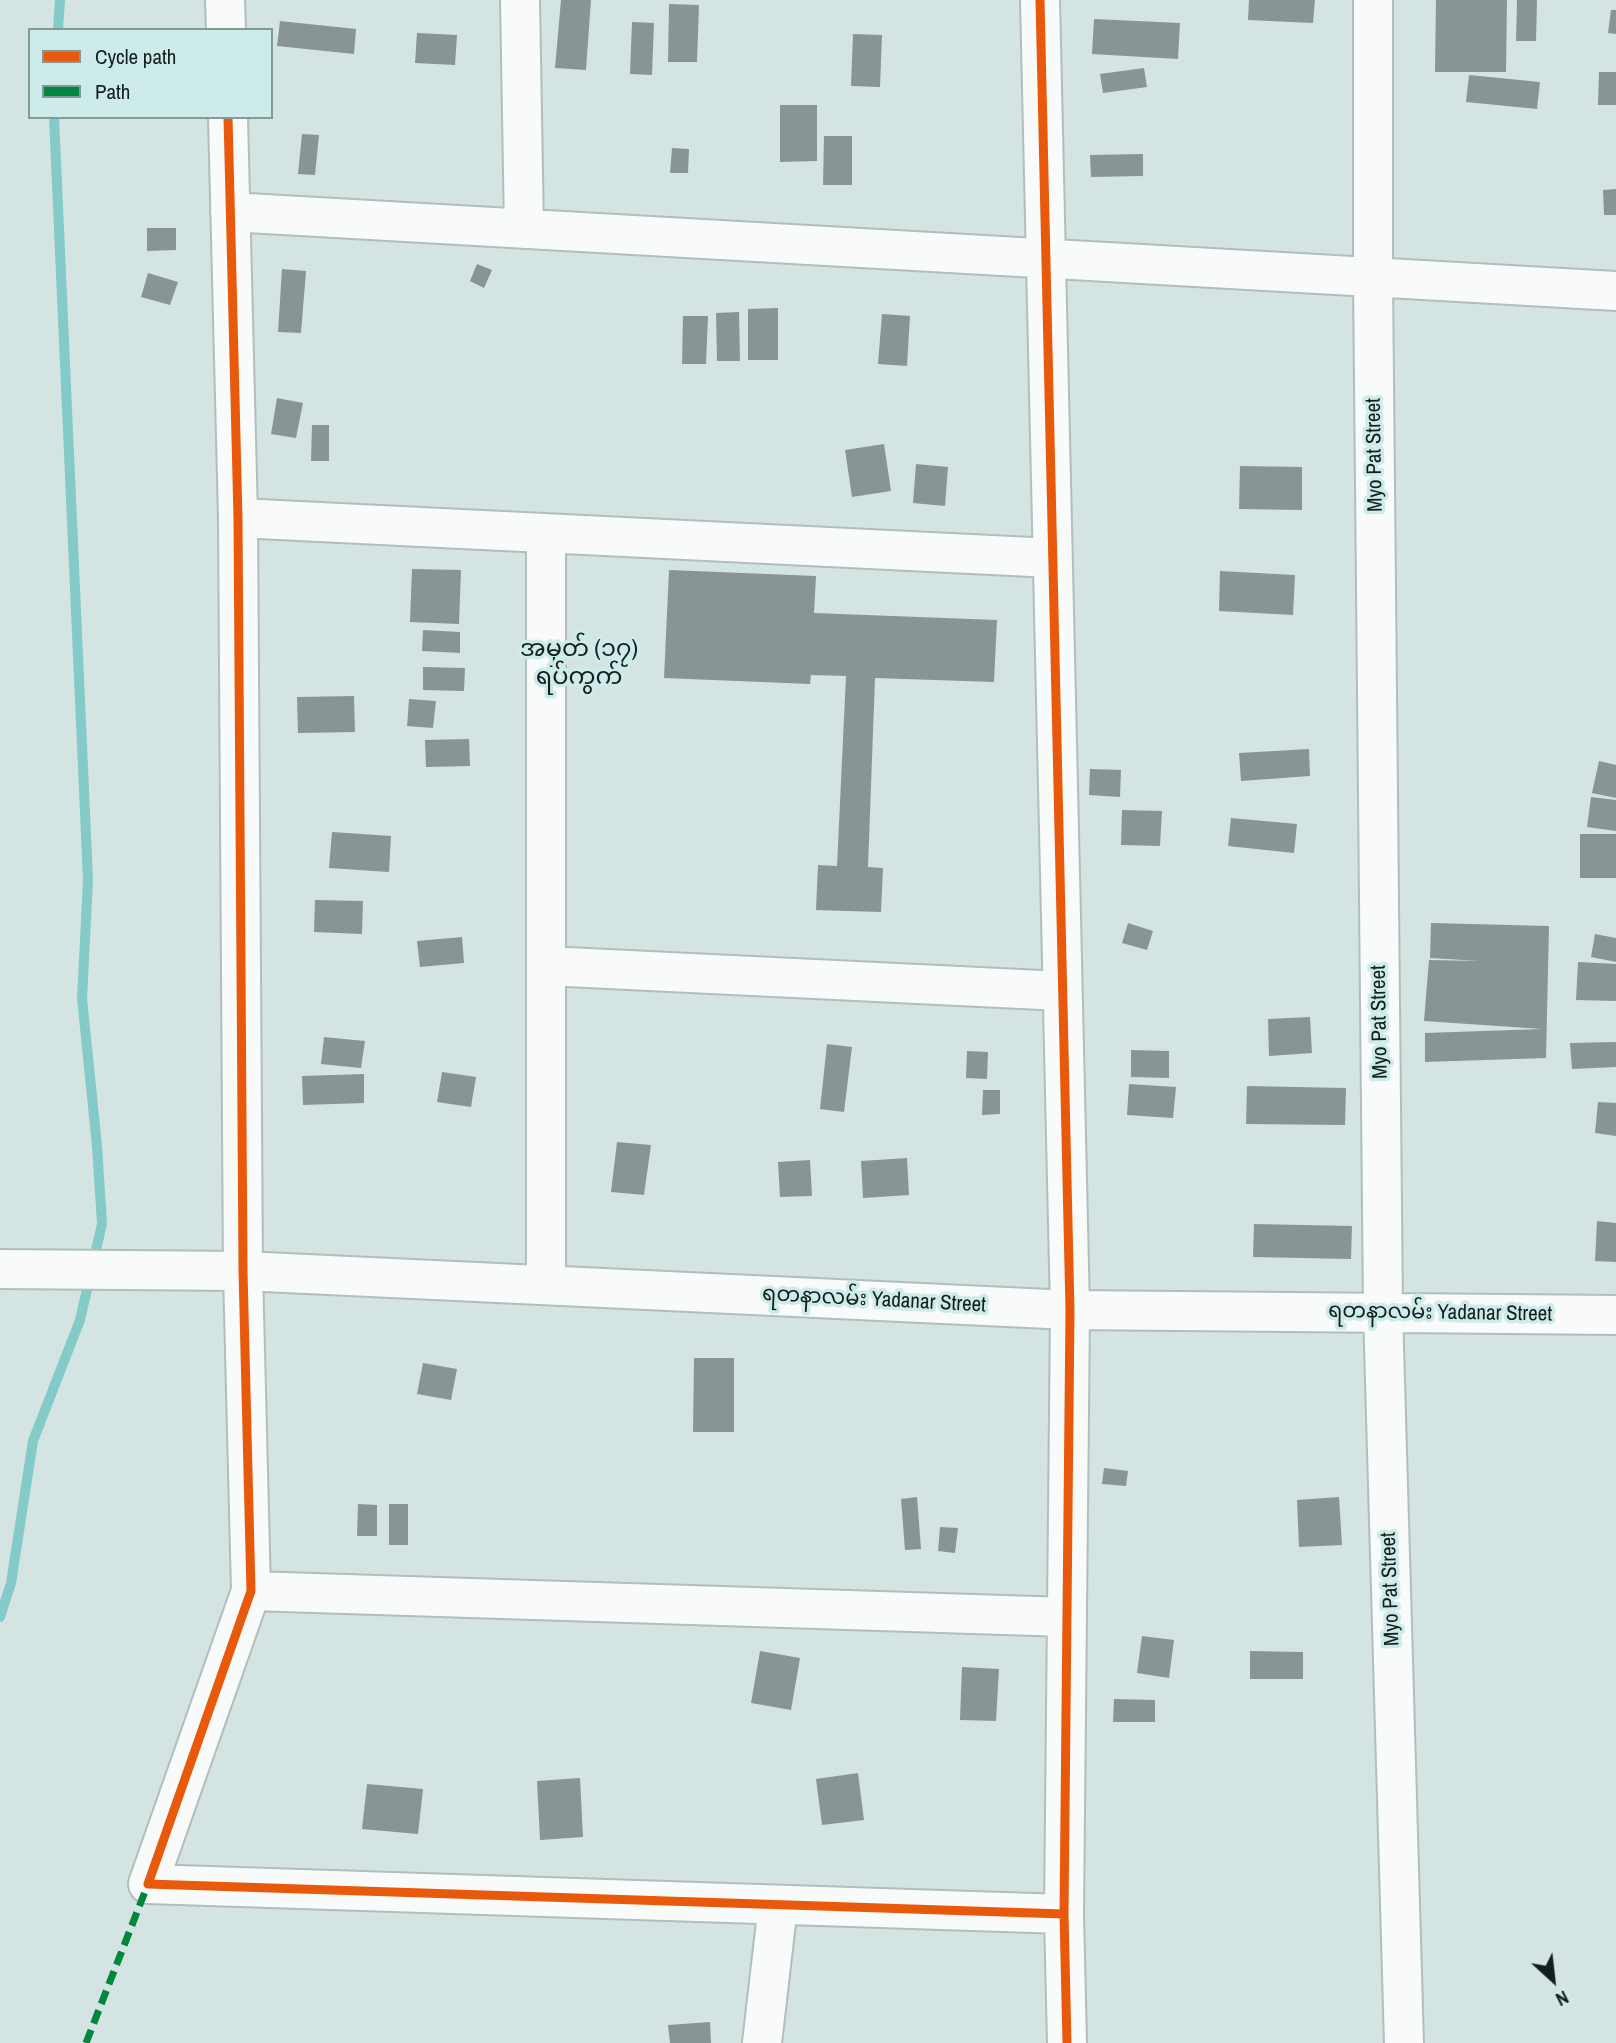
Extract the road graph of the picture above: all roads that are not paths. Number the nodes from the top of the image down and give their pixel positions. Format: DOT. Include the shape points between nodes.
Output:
graph roads {
  1 [pos="225,0"];
  2 [pos="520,0"];
  3 [pos="1040,0"];
  4 [pos="1373,0"];
  5 [pos="226,28"];
  6 [pos="228,119"];
  7 [pos="230,212"];
  8 [pos="524,229"];
  9 [pos="1045,258"];
  10 [pos="1373,278"];
  11 [pos="1616,291"];
  12 [pos="238,518"];
  13 [pos="546,533"];
  14 [pos="1052,558"];
  15 [pos="546,966"];
  16 [pos="1062,991"];
  17 [pos="0,1269"];
  18 [pos="243,1271"];
  19 [pos="546,1284"];
  20 [pos="1070,1310"];
  21 [pos="1383,1311"];
  22 [pos="1616,1315"];
  23 [pos="251,1591"];
  24 [pos="1067,1617"];
  25 [pos="778,1905"];
  26 [pos="1064,1914"];
  27 [pos="762,2043"];
  28 [pos="1067,2043"];
  29 [pos="1404,2043"];
  1 -- 5 [label="street"];
  2 -- 8 [label="street"];
  3 -- 9 [label="street"];
  4 -- 10 [label="street, Myo Pat Street"];
  6 -- 7 [label="street"];
  7 -- 8 [label="street"];
  7 -- 12 [label="street"];
  8 -- 9 [label="street"];
  9 -- 10 [label="street"];
  9 -- 14 [label="street"];
  10 -- 11 [label="street"];
  10 -- 21 [label="street, Myo Pat Street"];
  12 -- 13 [label="street"];
  12 -- 18 [label="street"];
  13 -- 14 [label="street"];
  13 -- 15 [label="street"];
  14 -- 16 [label="street"];
  15 -- 16 [label="street"];
  15 -- 19 [label="street"];
  16 -- 20 [label="street"];
  17 -- 18 [label="street, ရတနာလမ်း Yadanar Street"];
  18 -- 19 [label="street, ရတနာလမ်း Yadanar Street"];
  18 -- 23 [label="street"];
  19 -- 20 [label="street, ရတနာလမ်း Yadanar Street"];
  20 -- 21 [label="street, ရတနာလမ်း Yadanar Street"];
  20 -- 24 [label="street"];
  21 -- 22 [label="street, ရတနာလမ်း Yadanar Street"];
  21 -- 29 [label="street, Myo Pat Street"];
  23 -- 24 [label="street"];
  23 -- 25 [label="street" via="148,1884"];
  24 -- 26 [label="street"];
  25 -- 26 [label="street"];
  25 -- 27 [label="street"];
  26 -- 28 [label="street"];
}
